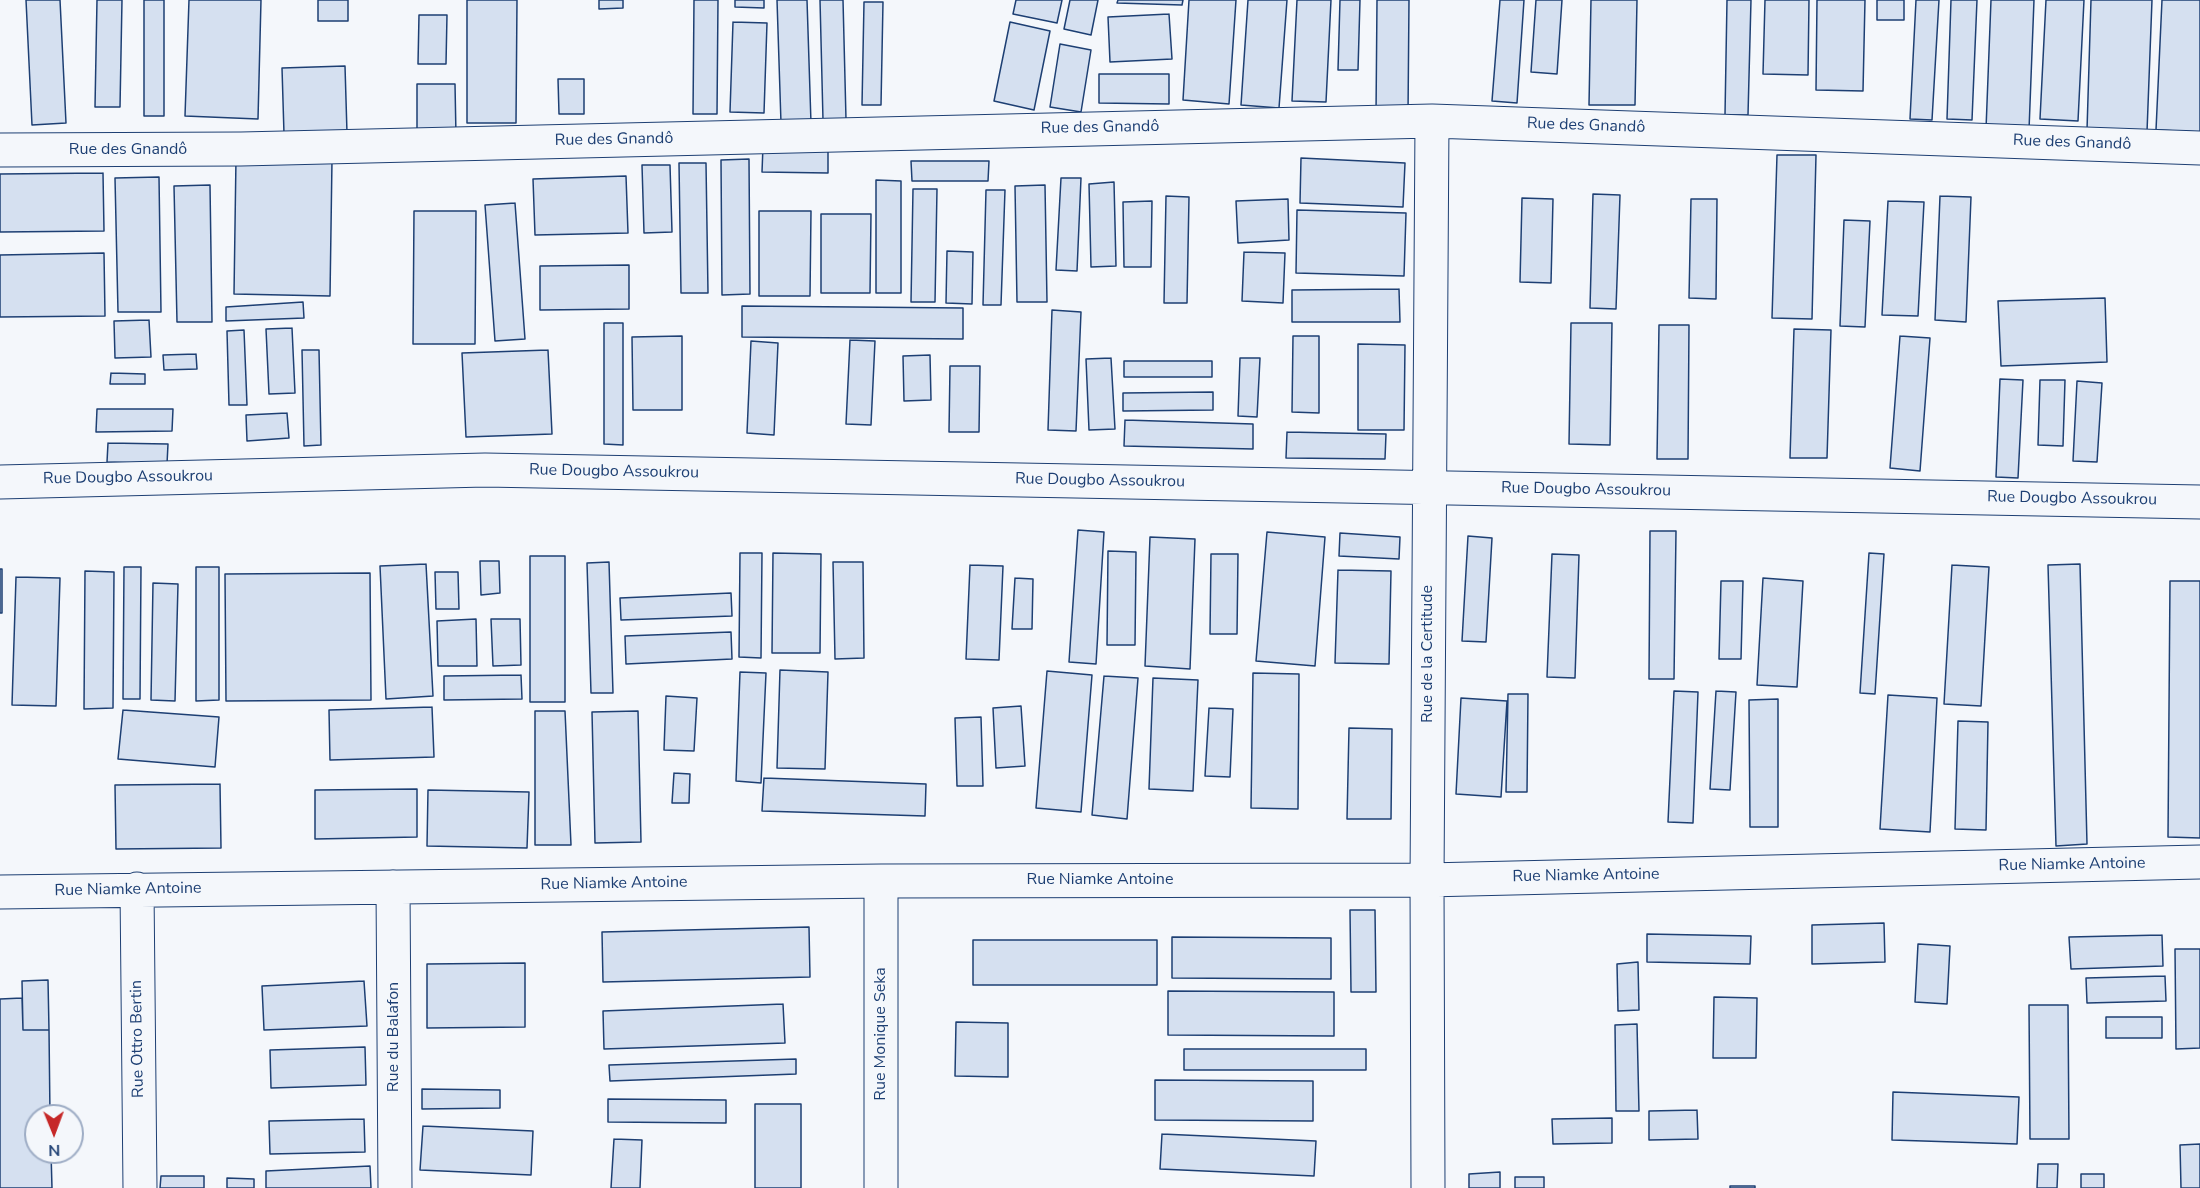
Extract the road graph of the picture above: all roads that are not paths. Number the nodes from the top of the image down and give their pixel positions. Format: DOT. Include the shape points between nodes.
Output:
graph roads {
  1 [pos="1432,121"];
  2 [pos="2200,148"];
  3 [pos="0,150"];
  4 [pos="0,482"];
  5 [pos="1429,487"];
  6 [pos="2200,502"];
  7 [pos="2200,862"];
  8 [pos="1427,880"];
  9 [pos="881,881"];
  10 [pos="393,887"];
  11 [pos="137,889"];
  12 [pos="0,892"];
  13 [pos="140,1188"];
  14 [pos="395,1188"];
  15 [pos="881,1188"];
  16 [pos="1428,1188"];
  1 -- 2 [label="street, Rue des Gnandô"];
  1 -- 3 [label="street, Rue des Gnandô" via="241,149"];
  1 -- 5 [label="street, Rue de la Certitude"];
  4 -- 5 [label="street, Rue Dougbo Assoukrou" via="484,470"];
  5 -- 6 [label="street, Rue Dougbo Assoukrou"];
  5 -- 8 [label="street, Rue de la Certitude"];
  7 -- 8 [label="street, Rue Niamke Antoine"];
  8 -- 9 [label="street, Rue Niamke Antoine"];
  8 -- 16 [label="street, Rue de la Certitude"];
  9 -- 10 [label="street, Rue Niamke Antoine"];
  9 -- 15 [label="street, Rue Monique Seka"];
  10 -- 11 [label="street, Rue Niamke Antoine"];
  10 -- 14 [label="street, Rue du Balafon"];
  11 -- 12 [label="street, Rue Niamke Antoine"];
  11 -- 13 [label="street, Rue Ottro Bertin"];
}
